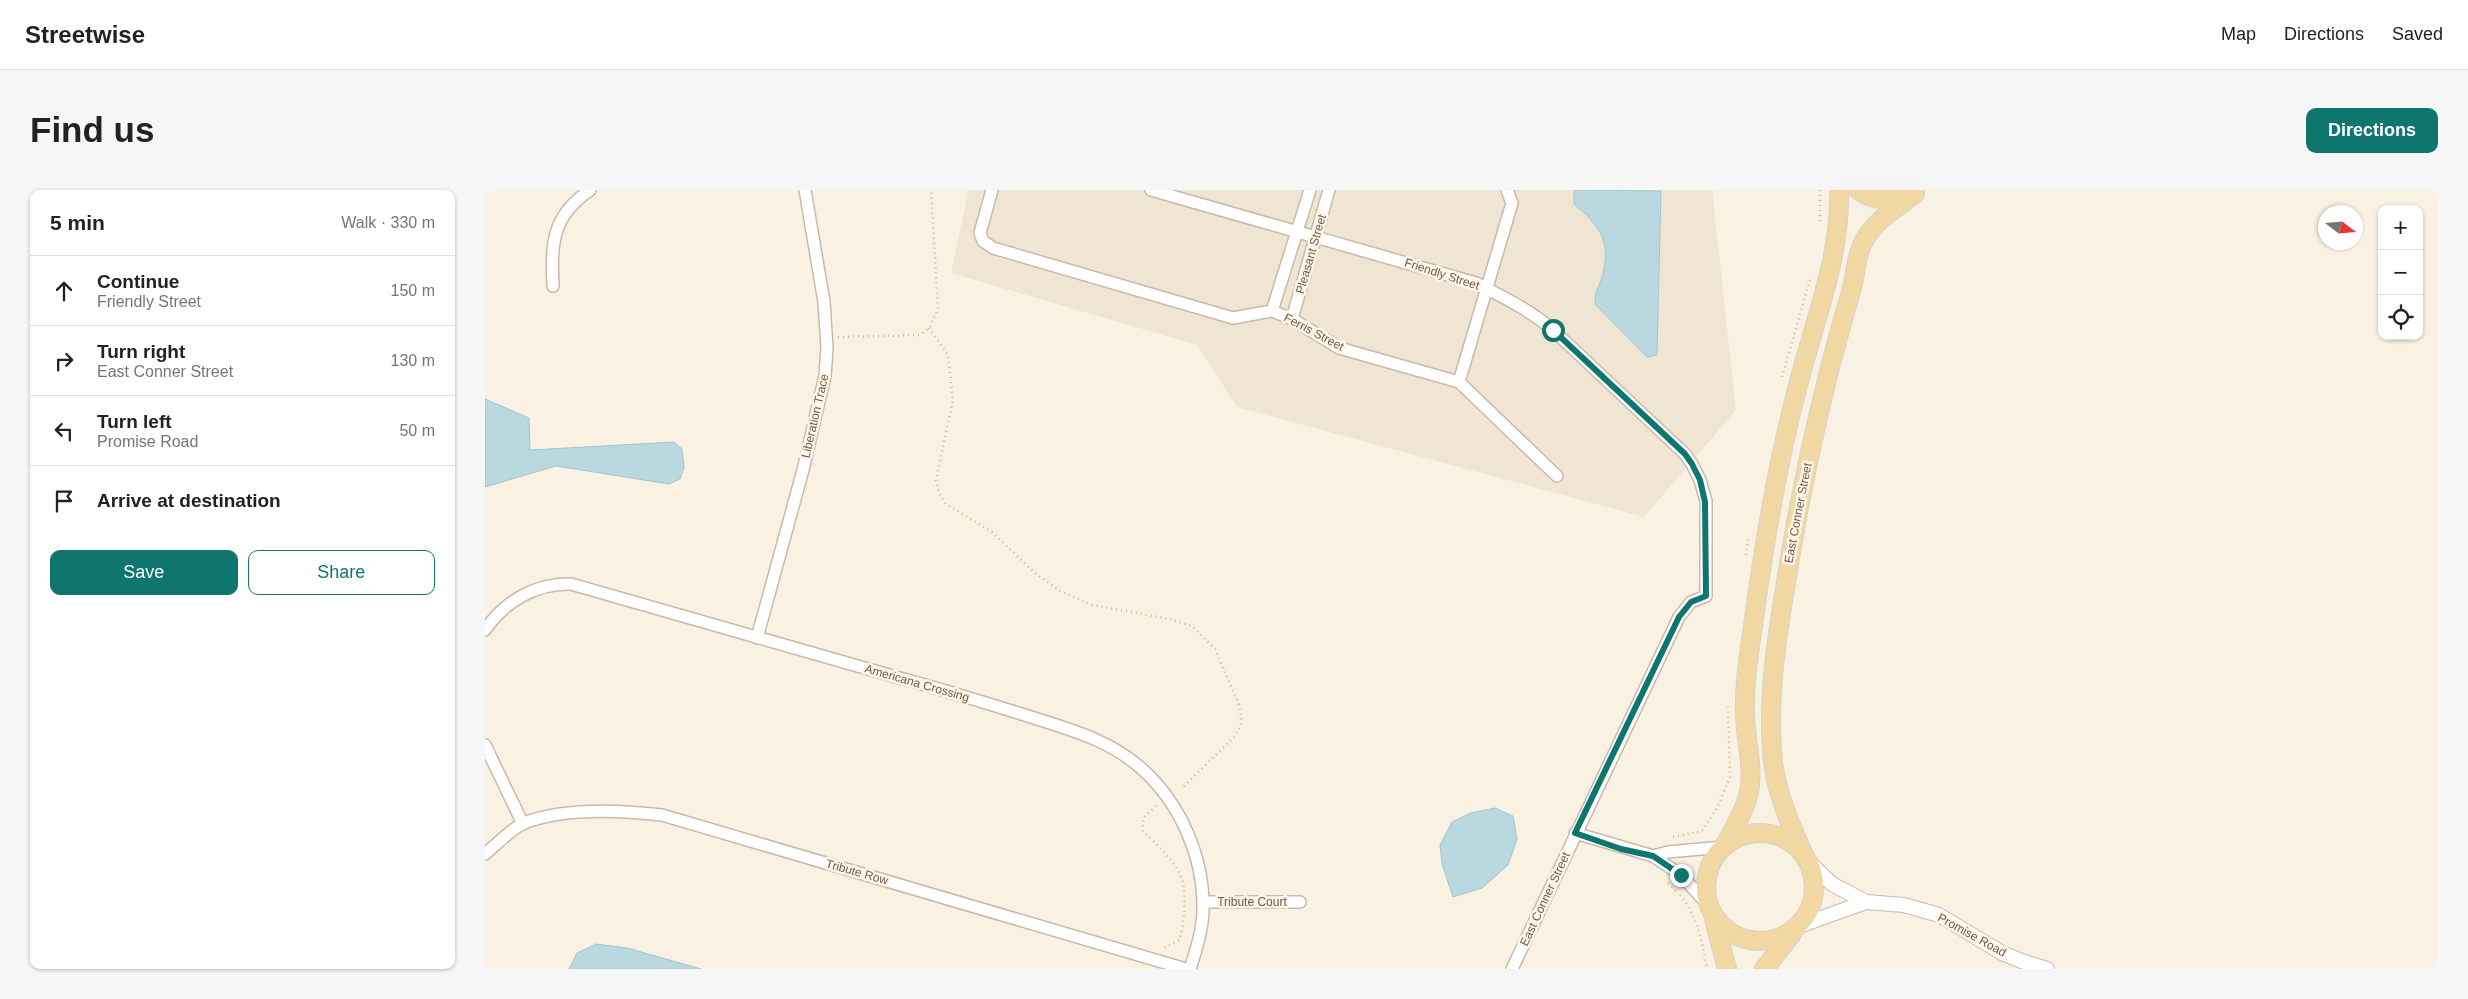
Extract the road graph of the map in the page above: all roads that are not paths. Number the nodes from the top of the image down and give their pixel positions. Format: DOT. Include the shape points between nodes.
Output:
graph roads {
  1 [pos="590,190"];
  2 [pos="805,190"];
  3 [pos="992,190"];
  4 [pos="1151,190"];
  5 [pos="1310,190"];
  6 [pos="1329,190"];
  7 [pos="1839,190"];
  8 [pos="1858,190"];
  9 [pos="1917,192"];
  10 [pos="1509,193"];
  11 [pos="1297,231"];
  12 [pos="1316,236"];
  13 [pos="553,286"];
  14 [pos="1486,288"];
  15 [pos="1272,311"];
  16 [pos="1292,319"];
  17 [pos="1459,382"];
  18 [pos="1557,476"];
  19 [pos="1706,596"];
  20 [pos="485,630"];
  21 [pos="757,638"];
  22 [pos="485,745"];
  23 [pos="523,824"];
  24 [pos="1575,833"];
  25 [pos="1723,847"];
  26 [pos="485,854"];
  27 [pos="1653,856"];
  28 [pos="1807,858"];
  29 [pos="1203,902"];
  30 [pos="1300,902"];
  31 [pos="1865,902"];
  32 [pos="1710,909"];
  33 [pos="1797,927"];
  34 [pos="1186,969"];
  35 [pos="1190,969"];
  36 [pos="1512,969"];
  37 [pos="1727,969"];
  38 [pos="1764,969"];
  39 [pos="2047,969"];
  1 -- 13 [label="street" via="564,213 558,226 551,257"];
  2 -- 21 [label="street, Liberation Trace" via="824,302 825,376"];
  3 -- 15 [label="street, Ferris Street" via="980,233 983,241 1007,254 1233,318"];
  4 -- 11 [label="street, Friendly Street"];
  5 -- 11 [label="street, Pleasant Street"];
  6 -- 12 [label="street, Pleasant Street"];
  7 -- 25 [label="main road, East Conner Street" via="1834,253 1799,378 1767,530 1746,696 1749,792 1744,809"];
  8 -- 9 [label="main road" via="1884,201"];
  9 -- 28 [label="main road, East Conner Street" via="1873,228 1859,253 1823,393 1793,535 1776,654 1771,744 1784,808"];
  10 -- 14 [label="street" via="1512,202"];
  11 -- 12 [label="street, Friendly Street"];
  11 -- 15 [label="street, Pleasant Street"];
  12 -- 14 [label="street, Friendly Street"];
  12 -- 16 [label="street, Pleasant Street"];
  14 -- 17 [label="street"];
  14 -- 19 [label="street, Friendly Street" via="1538,317 1685,454 1700,480 1705,502"];
  15 -- 16 [label="street, Ferris Street"];
  16 -- 17 [label="street, Ferris Street" via="1339,348"];
  17 -- 18 [label="street, Ferris Street"];
  19 -- 24 [label="street, East Conner Street" via="1691,602 1679,617"];
  20 -- 21 [label="street, Americana Crossing" via="519,597 555,584 571,584"];
  21 -- 29 [label="street, Americana Crossing" via="968,697 1102,740 1142,769 1162,790 1180,817 1193,848"];
  22 -- 23 [label="street"];
  23 -- 26 [label="street"];
  23 -- 34 [label="street, Tribute Row" via="592,811 662,814"];
  24 -- 27 [label="street"];
  24 -- 36 [label="street, East Conner Street"];
  25 -- 27 [label="street"];
  25 -- 28 [label="main road" via="1747,834 1772,834 1785,838"];
  25 -- 32 [label="main road" via="1708,875"];
  27 -- 32 [label="street" via="1681,875"];
  28 -- 31 [label="street, Promise Road" via="1832,884"];
  28 -- 33 [label="main road" via="1815,889 1807,915"];
  29 -- 30 [label="street, Tribute Court"];
  29 -- 35 [label="street, Americana Crossing" via="1198,942"];
  31 -- 33 [label="street, Promise Road"];
  31 -- 39 [label="street, Promise Road" via="1904,905 1939,915 2002,952"];
  32 -- 33 [label="main road" via="1725,928 1744,939 1776,940"];
  32 -- 37 [label="main road"];
  33 -- 38 [label="main road"];
}
